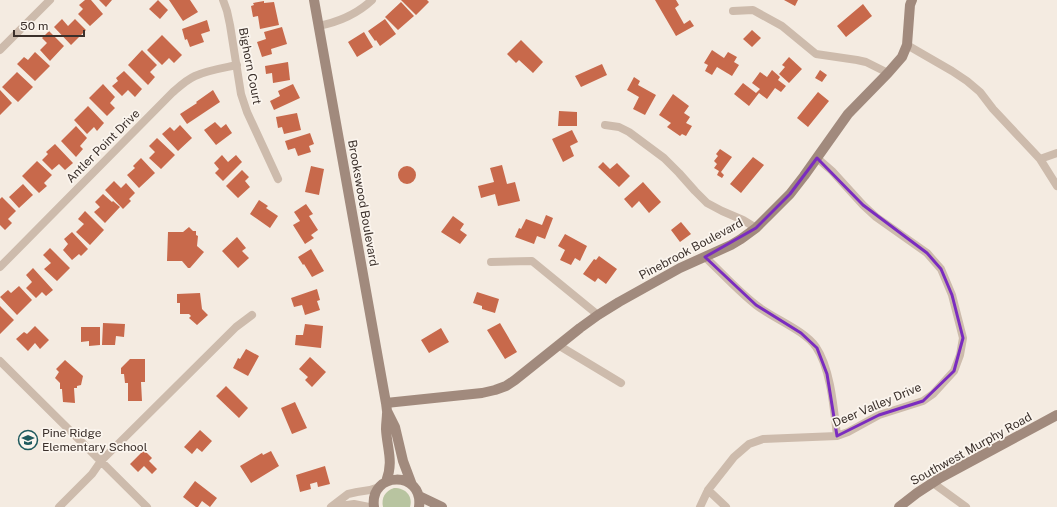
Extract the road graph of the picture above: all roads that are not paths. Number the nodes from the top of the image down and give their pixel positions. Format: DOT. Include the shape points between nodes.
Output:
graph roads {
  1 [pos="50,0"];
  2 [pos="222,0"];
  3 [pos="314,0"];
  4 [pos="372,0"];
  5 [pos="912,0"];
  6 [pos="733,11"];
  7 [pos="318,26"];
  8 [pos="907,45"];
  9 [pos="0,50"];
  10 [pos="237,65"];
  11 [pos="888,73"];
  12 [pos="605,125"];
  13 [pos="1057,152"];
  14 [pos="817,158"];
  15 [pos="1040,159"];
  16 [pos="278,178"];
  17 [pos="1057,186"];
  18 [pos="756,228"];
  19 [pos="705,257"];
  20 [pos="491,262"];
  21 [pos="0,267"];
  22 [pos="252,315"];
  23 [pos="598,315"];
  24 [pos="558,345"];
  25 [pos="0,361"];
  26 [pos="621,383"];
  27 [pos="387,407"];
  28 [pos="1057,416"];
  29 [pos="837,436"];
  30 [pos="100,461"];
  31 [pos="933,483"];
  32 [pos="383,485"];
  33 [pos="412,485"];
  34 [pos="708,490"];
  35 [pos="419,496"];
  36 [pos="59,507"];
  37 [pos="147,507"];
  38 [pos="332,507"];
  39 [pos="369,507"];
  40 [pos="374,507"];
  41 [pos="420,507"];
  42 [pos="442,507"];
  43 [pos="700,507"];
  44 [pos="726,507"];
  45 [pos="899,507"];
  46 [pos="966,507"];
  1 -- 9 [label="street"];
  2 -- 10 [label="street, Bighorn Court" via="227,11"];
  3 -- 7 [label="main road, Brookswood Boulevard"];
  4 -- 7 [label="street" via="349,16"];
  5 -- 8 [label="main road, Pinebrook Boulevard"];
  6 -- 11 [label="street" via="753,10 782,26 816,54 862,61"];
  7 -- 27 [label="main road, Brookswood Boulevard"];
  8 -- 11 [label="main road, Pinebrook Boulevard" via="902,57"];
  8 -- 15 [label="street" via="952,71 980,92"];
  10 -- 16 [label="street, Bighorn Court" via="247,112"];
  10 -- 21 [label="street, Antler Point Drive" via="212,70 182,84"];
  11 -- 14 [label="main road, Pinebrook Boulevard" via="848,114"];
  12 -- 18 [label="street" via="629,132 664,158 707,203"];
  13 -- 15 [label="street"];
  14 -- 18 [label="main road, Pinebrook Boulevard" via="790,194"];
  14 -- 29 [label="street, Deer Valley Drive" via="876,217 928,253 941,270 952,295 963,338 954,371 933,394 923,401 879,415"];
  15 -- 17 [label="street"];
  18 -- 19 [label="main road, Pinebrook Boulevard" via="741,239"];
  19 -- 23 [label="main road, Pinebrook Boulevard" via="680,268"];
  19 -- 29 [label="street" via="756,305 801,333 817,348 831,390"];
  20 -- 23 [label="street" via="532,261"];
  22 -- 30 [label="street" via="236,327"];
  23 -- 24 [label="main road, Pinebrook Boulevard"];
  24 -- 26 [label="street"];
  24 -- 27 [label="main road, Pinebrook Boulevard" via="515,380 495,390"];
  25 -- 30 [label="street"];
  27 -- 32 [label="main road, Brookswood Boulevard" via="386,429 390,463 389,474"];
  27 -- 33 [label="main road, Brookswood Boulevard"];
  28 -- 31 [label="main road, Southwest Murphy Road"];
  29 -- 34 [label="street, Deer Valley Drive" via="763,439 749,444 734,457"];
  30 -- 36 [label="street" via="92,474"];
  30 -- 37 [label="street"];
  31 -- 45 [label="main road, Southwest Murphy Road"];
  31 -- 46 [label="street"];
  32 -- 33 [label="main road" via="390,480 400,479"];
  32 -- 38 [label="street" via="348,494"];
  32 -- 40 [label="main road, Brookswood Boulevard" via="374,495"];
  33 -- 35 [label="main road, Brookswood Boulevard"];
  34 -- 43 [label="street, Deer Valley Drive"];
  34 -- 44 [label="street"];
  35 -- 41 [label="main road"];
  35 -- 42 [label="main road"];
  38 -- 39 [label="street" via="354,504"];
}
